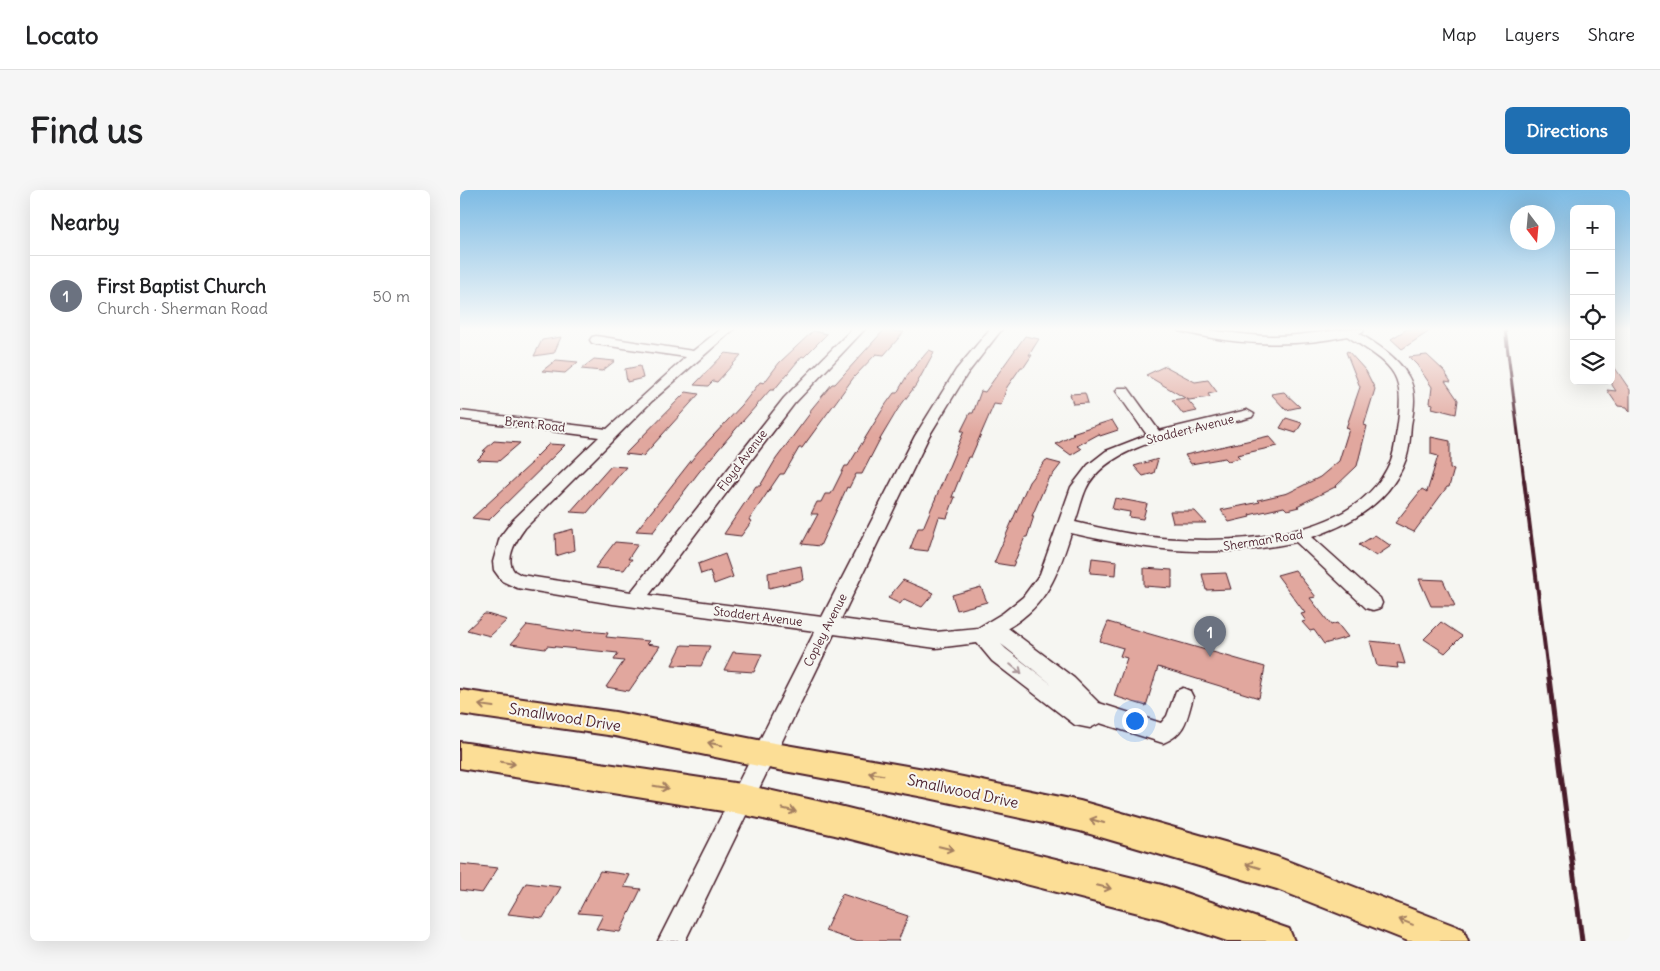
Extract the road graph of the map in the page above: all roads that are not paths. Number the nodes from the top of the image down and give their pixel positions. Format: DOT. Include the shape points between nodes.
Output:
graph roads {
  1 [pos="684,364"];
  2 [pos="825,364"];
  3 [pos="968,364"];
  4 [pos="1390,364"];
  5 [pos="1123,391"];
  6 [pos="1247,414"];
  7 [pos="460,416"];
  8 [pos="610,434"];
  9 [pos="1155,436"];
  10 [pos="1065,526"];
  11 [pos="1300,536"];
  12 [pos="636,600"];
  13 [pos="1373,603"];
  14 [pos="827,625"];
  15 [pos="988,631"];
  16 [pos="1182,696"];
  17 [pos="460,702"];
  18 [pos="763,754"];
  19 [pos="460,756"];
  20 [pos="741,799"];
  21 [pos="671,941"];
  22 [pos="1277,941"];
  23 [pos="1451,941"];
  1 -- 8 [label="street, Stoddert Avenue"];
  2 -- 12 [label="street, Floyd Avenue" via="789,401"];
  3 -- 14 [label="street, Copley Avenue" via="922,436"];
  4 -- 11 [label="street, Sherman Road" via="1403,378 1406,387 1399,460 1383,488 1363,506 1326,527"];
  5 -- 9 [label="street"];
  6 -- 9 [label="street, Stoddert Avenue"];
  7 -- 8 [label="street, Brent Road"];
  8 -- 12 [label="street, Stoddert Avenue" via="519,524 506,541 502,568 517,582"];
  9 -- 10 [label="street, Stoddert Avenue" via="1121,449 1092,469 1079,487"];
  10 -- 11 [label="street, Sherman Road" via="1143,542 1200,547 1244,545"];
  10 -- 15 [label="street, Stoddert Avenue" via="1048,576 1037,594 1021,610"];
  11 -- 13 [label="street"];
  12 -- 14 [label="street, Stoddert Avenue"];
  14 -- 15 [label="street, Stoddert Avenue" via="936,640"];
  14 -- 18 [label="street, Copley Avenue"];
  15 -- 16 [label="street" via="999,655 1083,718 1090,718 1094,711 1163,733 1173,726"];
  18 -- 17 [label="main road, Smallwood Drive, one-way" via="615,724"];
  18 -- 20 [label="street, Copley Avenue"];
  23 -- 18 [label="main road, Smallwood Drive, one-way" via="1277,873 1089,819 924,783"];
  19 -- 20 [label="main road, one-way"];
  20 -- 21 [label="street, Copley Avenue"];
  20 -- 22 [label="main road, one-way" via="1162,902"];
}
